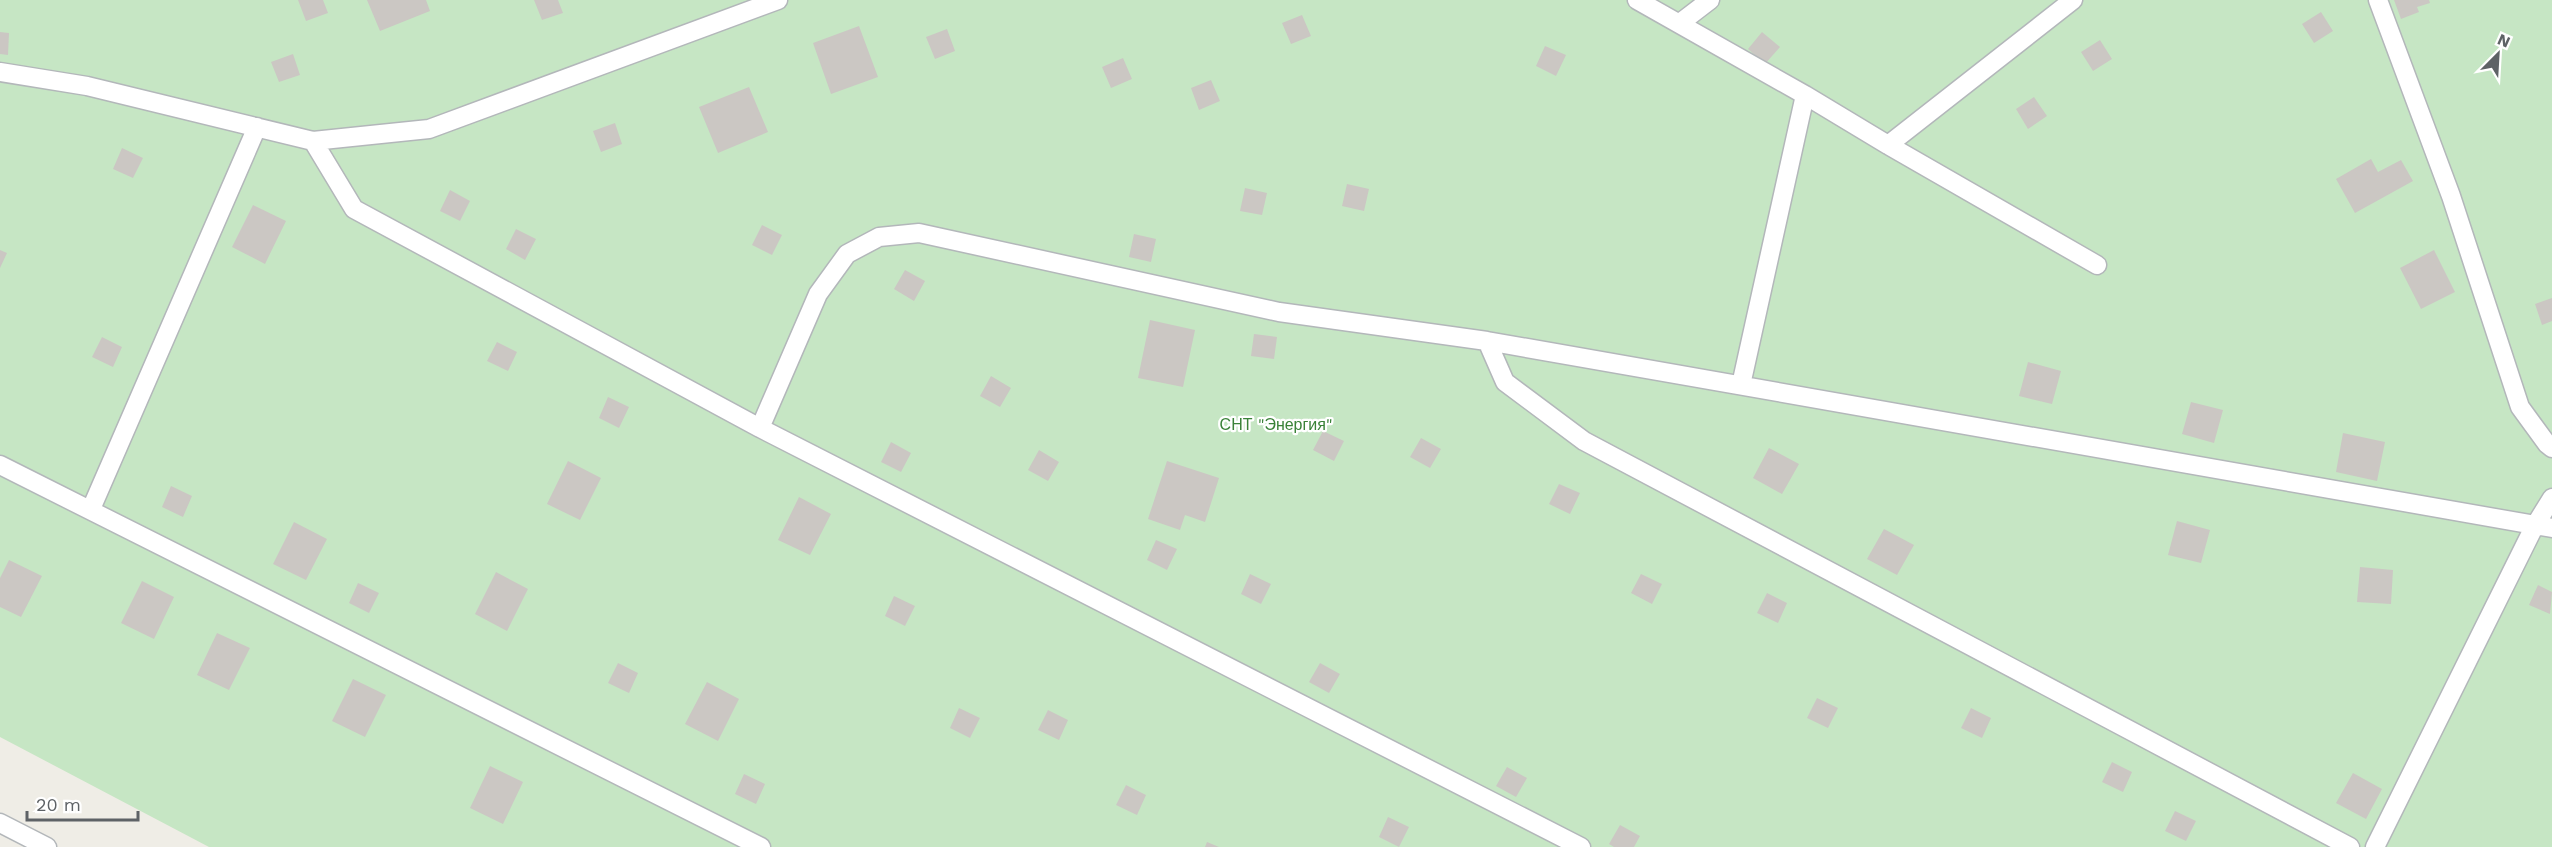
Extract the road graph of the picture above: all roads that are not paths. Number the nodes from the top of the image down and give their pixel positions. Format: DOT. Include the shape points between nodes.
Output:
graph roads {
  1 [pos="778,0"];
  2 [pos="1637,0"];
  3 [pos="1710,0"];
  4 [pos="2073,0"];
  5 [pos="2379,0"];
  6 [pos="1680,23"];
  7 [pos="0,72"];
  8 [pos="1805,94"];
  9 [pos="257,128"];
  10 [pos="313,141"];
  11 [pos="1888,145"];
  12 [pos="2097,265"];
  13 [pos="1487,341"];
  14 [pos="1741,385"];
  15 [pos="760,428"];
  16 [pos="2552,448"];
  17 [pos="0,465"];
  18 [pos="2552,498"];
  19 [pos="91,509"];
  20 [pos="2543,527"];
  21 [pos="0,823"];
  22 [pos="47,847"];
  23 [pos="760,847"];
  24 [pos="1581,847"];
  25 [pos="2350,847"];
  26 [pos="2375,847"];
  1 -- 10 [label="lane" via="429,129"];
  2 -- 6 [label="lane"];
  3 -- 6 [label="lane"];
  4 -- 11 [label="lane"];
  5 -- 16 [label="lane" via="2451,196 2520,407"];
  6 -- 8 [label="lane"];
  7 -- 9 [label="lane" via="87,86"];
  8 -- 11 [label="lane"];
  8 -- 14 [label="lane"];
  9 -- 10 [label="lane"];
  9 -- 19 [label="lane"];
  10 -- 15 [label="lane" via="354,209"];
  11 -- 12 [label="lane"];
  13 -- 14 [label="lane"];
  13 -- 15 [label="lane" via="1279,312 919,232 879,237 847,254 818,294"];
  13 -- 25 [label="lane" via="1505,382 1584,441"];
  14 -- 20 [label="lane"];
  15 -- 24 [label="lane"];
  17 -- 19 [label="lane"];
  18 -- 20 [label="lane"];
  19 -- 23 [label="lane"];
  20 -- 26 [label="lane"];
  21 -- 22 [label="lane"];
}
